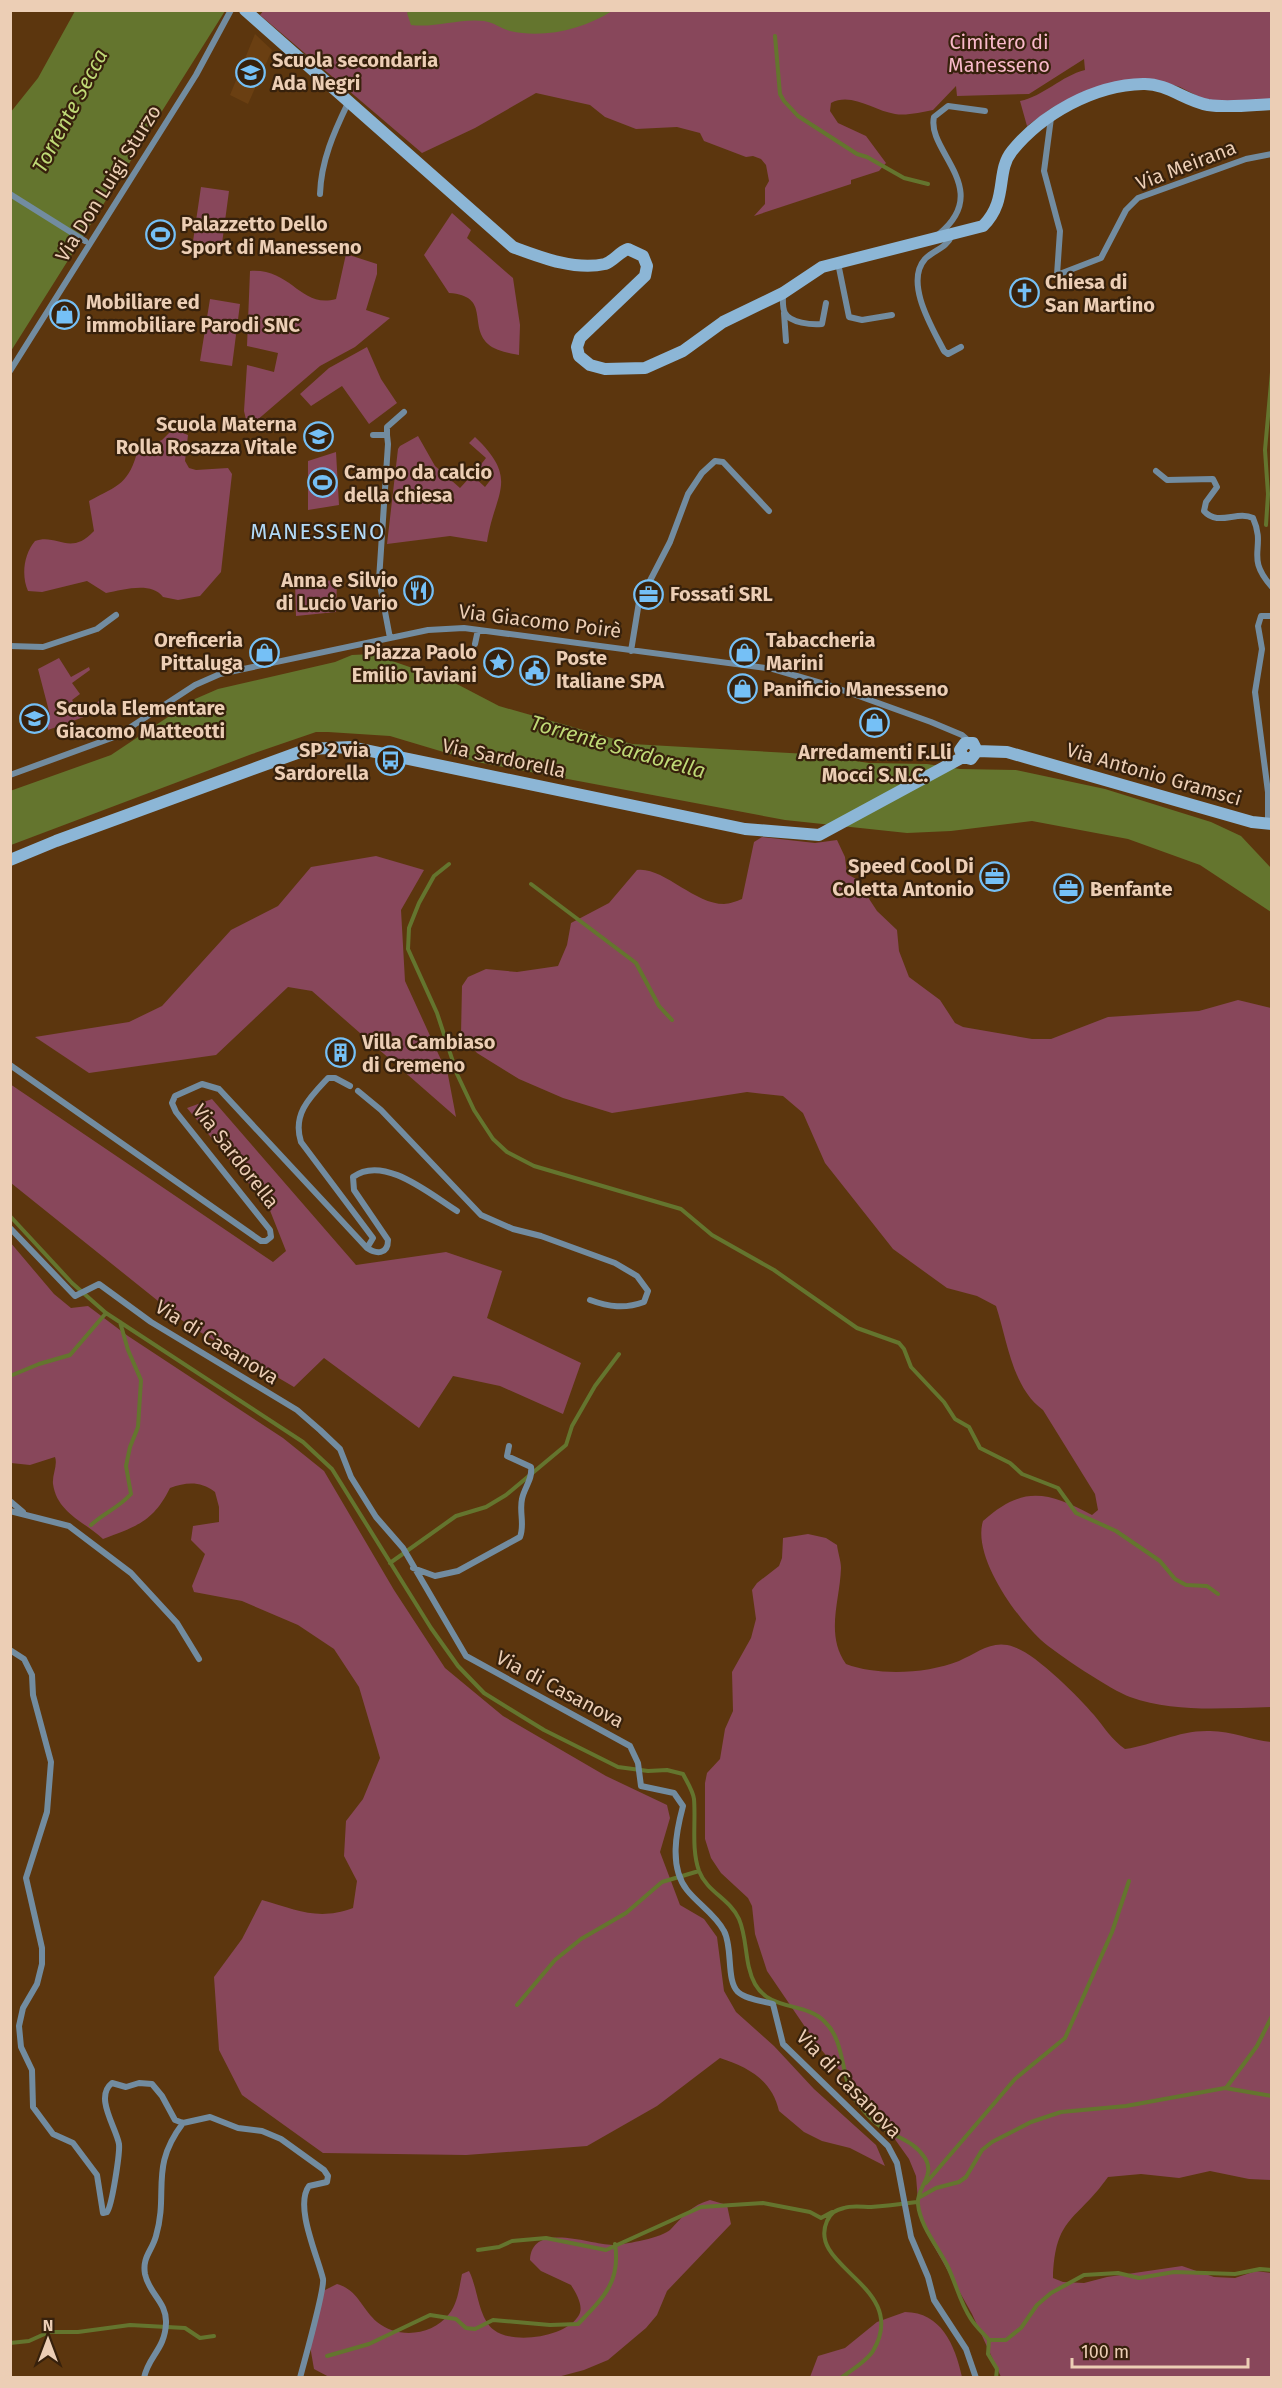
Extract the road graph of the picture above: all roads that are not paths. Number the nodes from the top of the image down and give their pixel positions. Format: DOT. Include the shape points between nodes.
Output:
graph roads {
  1 [pos="231,10"];
  2 [pos="245,10"];
  3 [pos="348,103"];
  4 [pos="1272,104"];
  5 [pos="985,111"];
  6 [pos="1051,115"];
  7 [pos="1272,154"];
  8 [pos="10,194"];
  9 [pos="320,194"];
  10 [pos="952,234"];
  11 [pos="936,236"];
  12 [pos="85,241"];
  13 [pos="838,262"];
  14 [pos="783,293"];
  15 [pos="826,303"];
  16 [pos="784,313"];
  17 [pos="892,315"];
  18 [pos="786,341"];
  19 [pos="961,347"];
  20 [pos="10,370"];
  21 [pos="404,412"];
  22 [pos="374,435"];
  23 [pos="387,435"];
  24 [pos="1156,471"];
  25 [pos="769,511"];
  26 [pos="1272,587"];
  27 [pos="116,615"];
  28 [pos="1272,616"];
  29 [pos="478,630"];
  30 [pos="390,638"];
  31 [pos="475,644"];
  32 [pos="10,646"];
  33 [pos="631,651"];
  34 [pos="974,747"];
  35 [pos="1027,756"];
  36 [pos="10,776"];
  37 [pos="1270,824"];
  38 [pos="10,860"];
  39 [pos="10,1065"];
  40 [pos="350,1086"];
  41 [pos="358,1091"];
  42 [pos="457,1211"];
  43 [pos="10,1228"];
  44 [pos="367,1248"];
  45 [pos="590,1300"];
  46 [pos="509,1446"];
  47 [pos="10,1501"];
  48 [pos="10,1511"];
  49 [pos="25,1515"];
  50 [pos="413,1568"];
  51 [pos="10,1650"];
  52 [pos="199,1659"];
  53 [pos="183,2122"];
  54 [pos="144,2378"];
  55 [pos="300,2378"];
  56 [pos="976,2378"];
  1 -- 20 [label="street, Via Don Luigi Sturzo" via="196,75"];
  2 -- 3 [label="street"];
  3 -- 9 [label="street" via="327,151"];
  3 -- 14 [label="street" via="513,247 549,261 587,265 607,263 628,249 643,256 645,276 580,338 579,356 590,365 626,369 661,363 723,322"];
  4 -- 6 [label="street" via="1205,105 1144,83 1076,100"];
  5 -- 11 [label="street" via="948,106 934,117 933,129 954,166 960,198 952,221"];
  6 -- 7 [label="street, Via Meirana" via="1044,160 1060,231 1057,275 1101,258 1126,210 1138,198 1253,156"];
  6 -- 10 [label="street" via="1009,156 1001,197 990,219 971,231"];
  8 -- 12 [label="street"];
  10 -- 11 [label="street"];
  10 -- 19 [label="street" via="946,245 920,268 918,298 944,351 948,354"];
  11 -- 13 [label="street"];
  13 -- 14 [label="street" via="822,267"];
  13 -- 17 [label="street" via="849,317 862,320"];
  14 -- 16 [label="street"];
  15 -- 16 [label="street" via="823,321 818,324 790,319"];
  16 -- 18 [label="street"];
  21 -- 23 [label="street" via="387,427"];
  22 -- 23 [label="street"];
  23 -- 30 [label="street" via="379,580"];
  24 -- 26 [label="street" via="1167,480 1213,478 1217,487 1204,511 1209,516 1253,518 1259,530 1256,561"];
  25 -- 33 [label="street" via="723,462 715,461 702,473 688,494 670,542 639,602"];
  27 -- 32 [label="street" via="97,629 43,647"];
  28 -- 37 [label="street" via="1261,616 1258,626 1262,649 1255,692"];
  29 -- 30 [label="street, Via Giacomo Poirè" via="428,630"];
  29 -- 31 [label="street"];
  29 -- 33 [label="street, Via Giacomo Poirè"];
  30 -- 36 [label="street, Via Giacomo Poirè" via="214,676 117,735"];
  33 -- 34 [label="street, Via Giacomo Poirè" via="773,669 931,722 962,735"];
  34 -- 35 [label="street, Via Giacomo Poirè"];
  34 -- 38 [label="street, Via Sardorella" via="961,747 963,757 819,835 767,832 351,747 308,749"];
  35 -- 37 [label="street, Via Antonio Gramsci"];
  39 -- 44 [label="street, Via Sardorella" via="266,1241 271,1237 270,1230 172,1102 175,1096 202,1084 219,1089"];
  40 -- 44 [label="street" via="328,1078 302,1108 299,1134 301,1142 373,1238"];
  41 -- 45 [label="street" via="481,1215 615,1263 637,1276 648,1291 644,1302 633,1306 609,1307"];
  42 -- 44 [label="street" via="407,1178 386,1172 360,1172 353,1177 354,1190 388,1240 382,1252"];
  43 -- 50 [label="street, Via di Casanova" via="75,1296 99,1284 151,1322 297,1410 340,1449 351,1477"];
  46 -- 50 [label="street" via="507,1456 531,1467 532,1473 522,1499 520,1537 458,1571 435,1576"];
  47 -- 49 [label="street"];
  48 -- 49 [label="street"];
  49 -- 52 [label="street" via="69,1526 131,1573 177,1623"];
  50 -- 56 [label="street, Via di Casanova" via="466,1656 552,1705 608,1731 630,1746 638,1763 641,1786 674,1793 683,1806 675,1840 679,1873 686,1889 723,1928 733,1984 739,1993 772,2004 783,2044 888,2146 897,2163 911,2237 934,2300 966,2349"];
  51 -- 53 [label="street" via="24,1659 32,1675 33,1695 51,1762 47,1812 26,1878 42,1947 37,1984 23,2008 19,2026 21,2047 32,2070 33,2107 52,2134 73,2143 97,2175 103,2213 111,2204 119,2153 105,2099 108,2086 152,2084 172,2118"];
  53 -- 54 [label="street" via="161,2169 159,2224 144,2266 150,2287 166,2311 165,2338"];
  53 -- 55 [label="street" via="210,2117 238,2128 262,2131 281,2139 328,2176 327,2182 309,2186 305,2192 307,2226 323,2286"];
}
